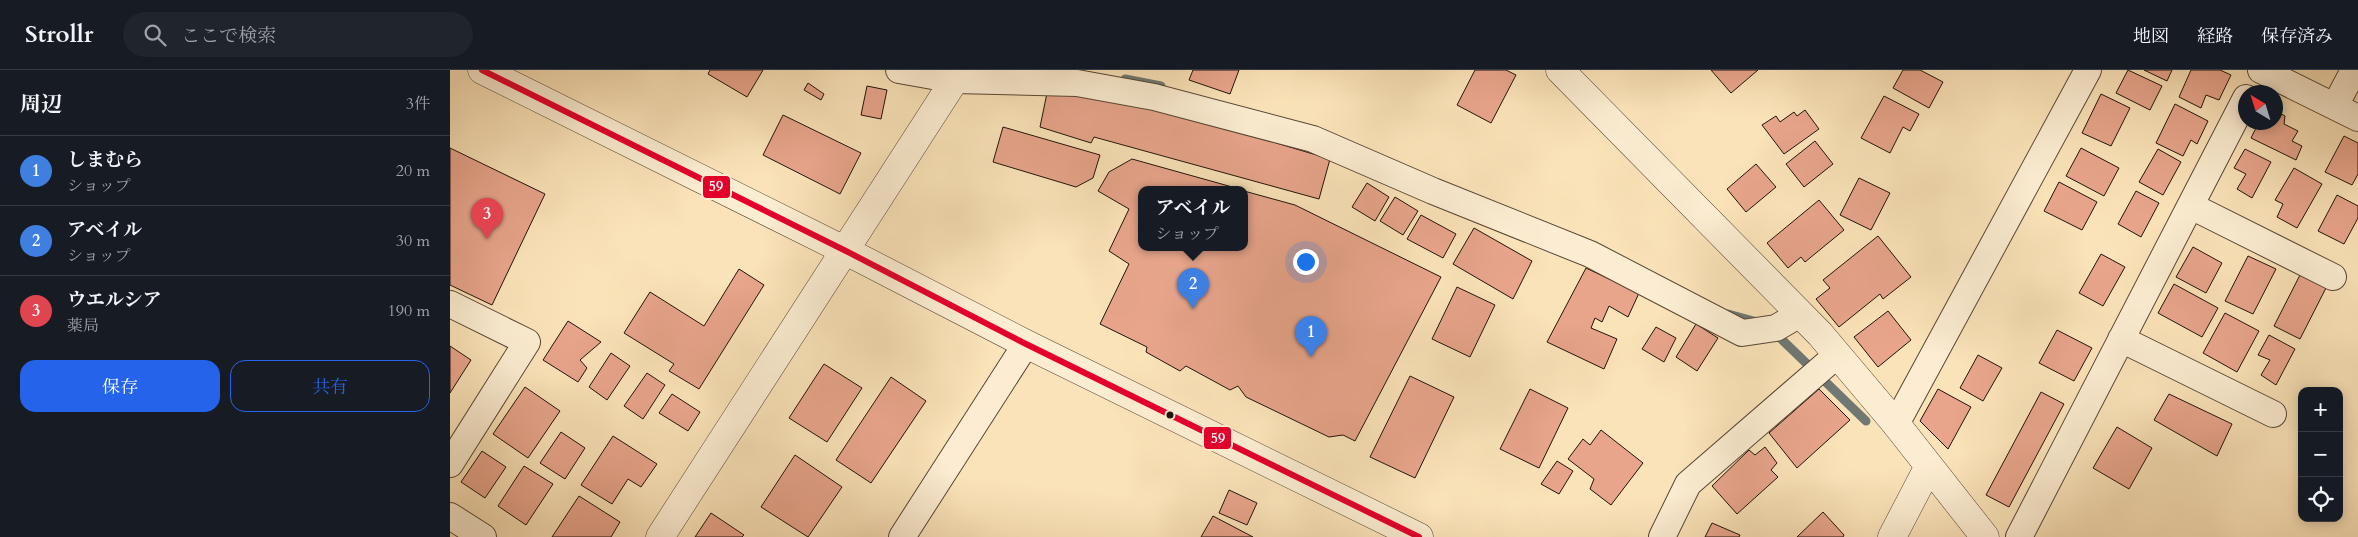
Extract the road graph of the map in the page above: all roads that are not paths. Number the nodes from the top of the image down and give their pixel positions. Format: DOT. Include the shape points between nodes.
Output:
graph roads {
  1 [pos="482,70"];
  2 [pos="899,70"];
  3 [pos="1560,70"];
  4 [pos="2088,70"];
  5 [pos="2260,70"];
  6 [pos="2354,70"];
  7 [pos="958,75"];
  8 [pos="2252,85"];
  9 [pos="2335,106"];
  10 [pos="2238,114"];
  11 [pos="2358,118"];
  12 [pos="2191,206"];
  13 [pos="846,251"];
  14 [pos="2333,277"];
  15 [pos="450,304"];
  16 [pos="1800,314"];
  17 [pos="2122,339"];
  18 [pos="1026,344"];
  19 [pos="1825,365"];
  20 [pos="2273,414"];
  21 [pos="1896,424"];
  22 [pos="450,464"];
  23 [pos="1929,466"];
  24 [pos="450,516"];
  25 [pos="484,537"];
  26 [pos="660,537"];
  27 [pos="902,537"];
  28 [pos="1419,537"];
  29 [pos="1662,537"];
  30 [pos="1892,537"];
  31 [pos="1985,537"];
  32 [pos="2019,537"];
  1 -- 13 [label="street"];
  2 -- 7 [label="street"];
  3 -- 16 [label="street"];
  4 -- 21 [label="street"];
  5 -- 8 [label="street"];
  5 -- 9 [label="street"];
  6 -- 9 [label="street"];
  7 -- 13 [label="street"];
  7 -- 16 [label="street" via="1077,83 1154,97 1313,139 1590,254 1742,333 1776,328"];
  9 -- 11 [label="street"];
  10 -- 12 [label="street"];
  12 -- 14 [label="street"];
  12 -- 17 [label="street"];
  13 -- 18 [label="street"];
  13 -- 26 [label="street"];
  15 -- 22 [label="street" via="527,342"];
  16 -- 19 [label="street"];
  17 -- 20 [label="street"];
  17 -- 32 [label="street"];
  18 -- 27 [label="street"];
  18 -- 28 [label="street"];
  19 -- 21 [label="street"];
  19 -- 29 [label="street" via="1688,484"];
  21 -- 23 [label="street"];
  23 -- 30 [label="street"];
  23 -- 31 [label="street"];
  24 -- 25 [label="street"];
}
